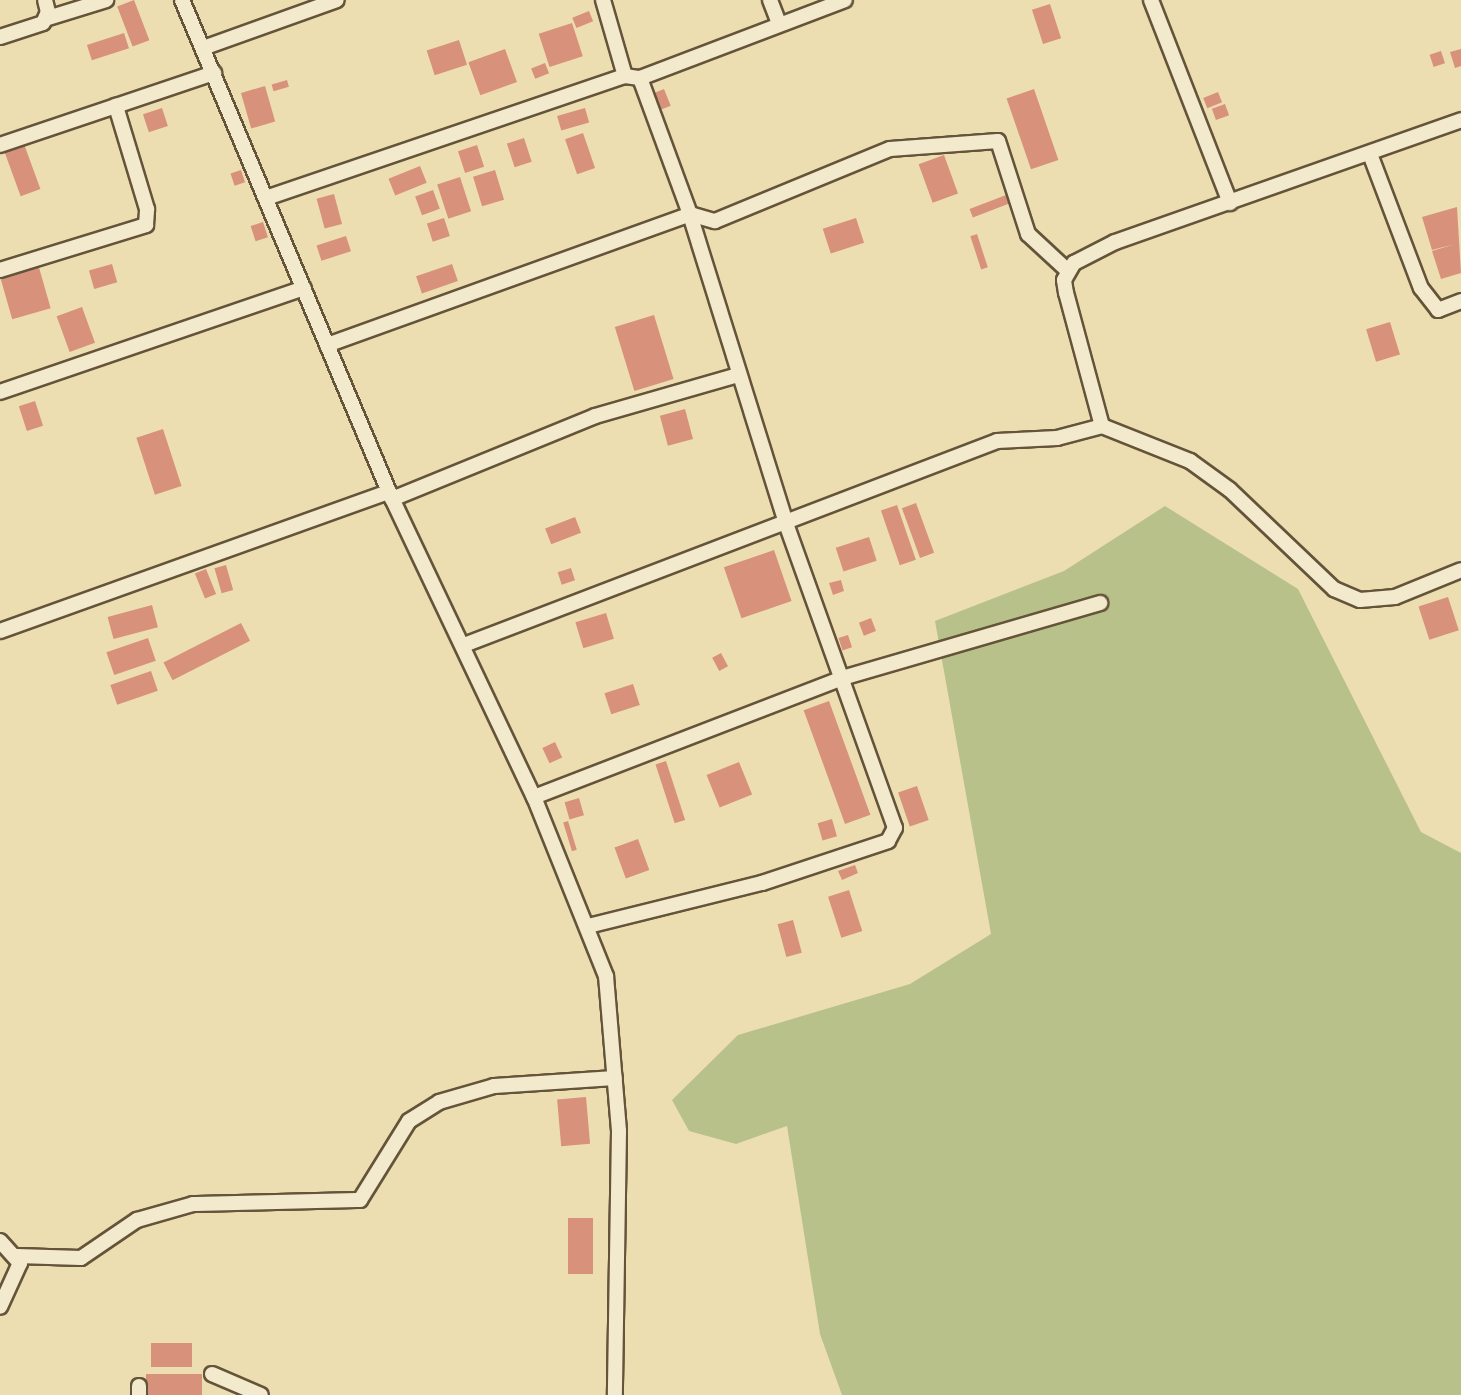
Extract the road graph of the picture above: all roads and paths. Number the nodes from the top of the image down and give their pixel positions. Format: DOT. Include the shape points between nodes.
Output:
graph roads {
  1 [pos="45,0"];
  2 [pos="106,0"];
  3 [pos="182,0"];
  4 [pos="337,0"];
  5 [pos="603,0"];
  6 [pos="770,0"];
  7 [pos="845,0"];
  8 [pos="1152,0"];
  9 [pos="313,4"];
  10 [pos="48,18"];
  11 [pos="778,21"];
  12 [pos="0,37"];
  13 [pos="203,48"];
  14 [pos="214,73"];
  15 [pos="632,77"];
  16 [pos="116,106"];
  17 [pos="1461,120"];
  18 [pos="0,145"];
  19 [pos="1370,154"];
  20 [pos="266,198"];
  21 [pos="1230,204"];
  22 [pos="690,214"];
  23 [pos="0,270"];
  24 [pos="1068,271"];
  25 [pos="303,288"];
  26 [pos="1461,301"];
  27 [pos="327,345"];
  28 [pos="738,375"];
  29 [pos="0,392"];
  30 [pos="1102,426"];
  31 [pos="391,496"];
  32 [pos="786,523"];
  33 [pos="1461,570"];
  34 [pos="1100,603"];
  35 [pos="0,631"];
  36 [pos="464,645"];
  37 [pos="842,678"];
  38 [pos="534,797"];
  39 [pos="588,926"];
  40 [pos="615,1078"];
  41 [pos="0,1241"];
  42 [pos="17,1256"];
  43 [pos="0,1307"];
  44 [pos="212,1374"];
  45 [pos="261,1395"];
  46 [pos="615,1395"];
  1 -- 10 [label="street"];
  2 -- 10 [label="street"];
  3 -- 13 [label="street"];
  4 -- 9 [label="street"];
  5 -- 15 [label="street"];
  6 -- 11 [label="street"];
  7 -- 11 [label="street"];
  8 -- 21 [label="street"];
  9 -- 13 [label="street"];
  10 -- 12 [label="street"];
  11 -- 15 [label="street"];
  13 -- 14 [label="street"];
  14 -- 16 [label="street"];
  14 -- 20 [label="street"];
  15 -- 20 [label="street"];
  15 -- 22 [label="street"];
  16 -- 18 [label="street"];
  16 -- 23 [label="street" via="148,209 146,225"];
  17 -- 19 [label="street"];
  19 -- 21 [label="street"];
  19 -- 26 [label="street" via="1421,288 1438,310"];
  20 -- 25 [label="street"];
  21 -- 24 [label="street" via="1115,242"];
  22 -- 24 [label="street" via="715,221 890,149 992,139 1002,150 1028,234"];
  22 -- 27 [label="street"];
  22 -- 28 [label="street"];
  24 -- 30 [label="street" via="1066,293"];
  25 -- 27 [label="street"];
  25 -- 29 [label="street"];
  27 -- 31 [label="street"];
  28 -- 31 [label="street" via="595,416"];
  28 -- 32 [label="street"];
  30 -- 32 [label="street" via="1057,438 997,441"];
  30 -- 33 [label="street" via="1190,461 1230,490 1334,589 1360,600 1395,597"];
  31 -- 35 [label="street"];
  31 -- 36 [label="street"];
  32 -- 36 [label="street"];
  32 -- 37 [label="street"];
  34 -- 37 [label="street"];
  36 -- 38 [label="street"];
  37 -- 38 [label="street"];
  37 -- 39 [label="street" via="895,828 888,841 762,883"];
  38 -- 39 [label="street"];
  39 -- 40 [label="street" via="606,976"];
  40 -- 42 [label="street" via="494,1086 439,1102 409,1121 360,1200 193,1204 137,1220 81,1258"];
  40 -- 46 [label="street"];
  41 -- 42 [label="street"];
  42 -- 43 [label="street" via="16,1275"];
  44 -- 45 [label="street"];
}
